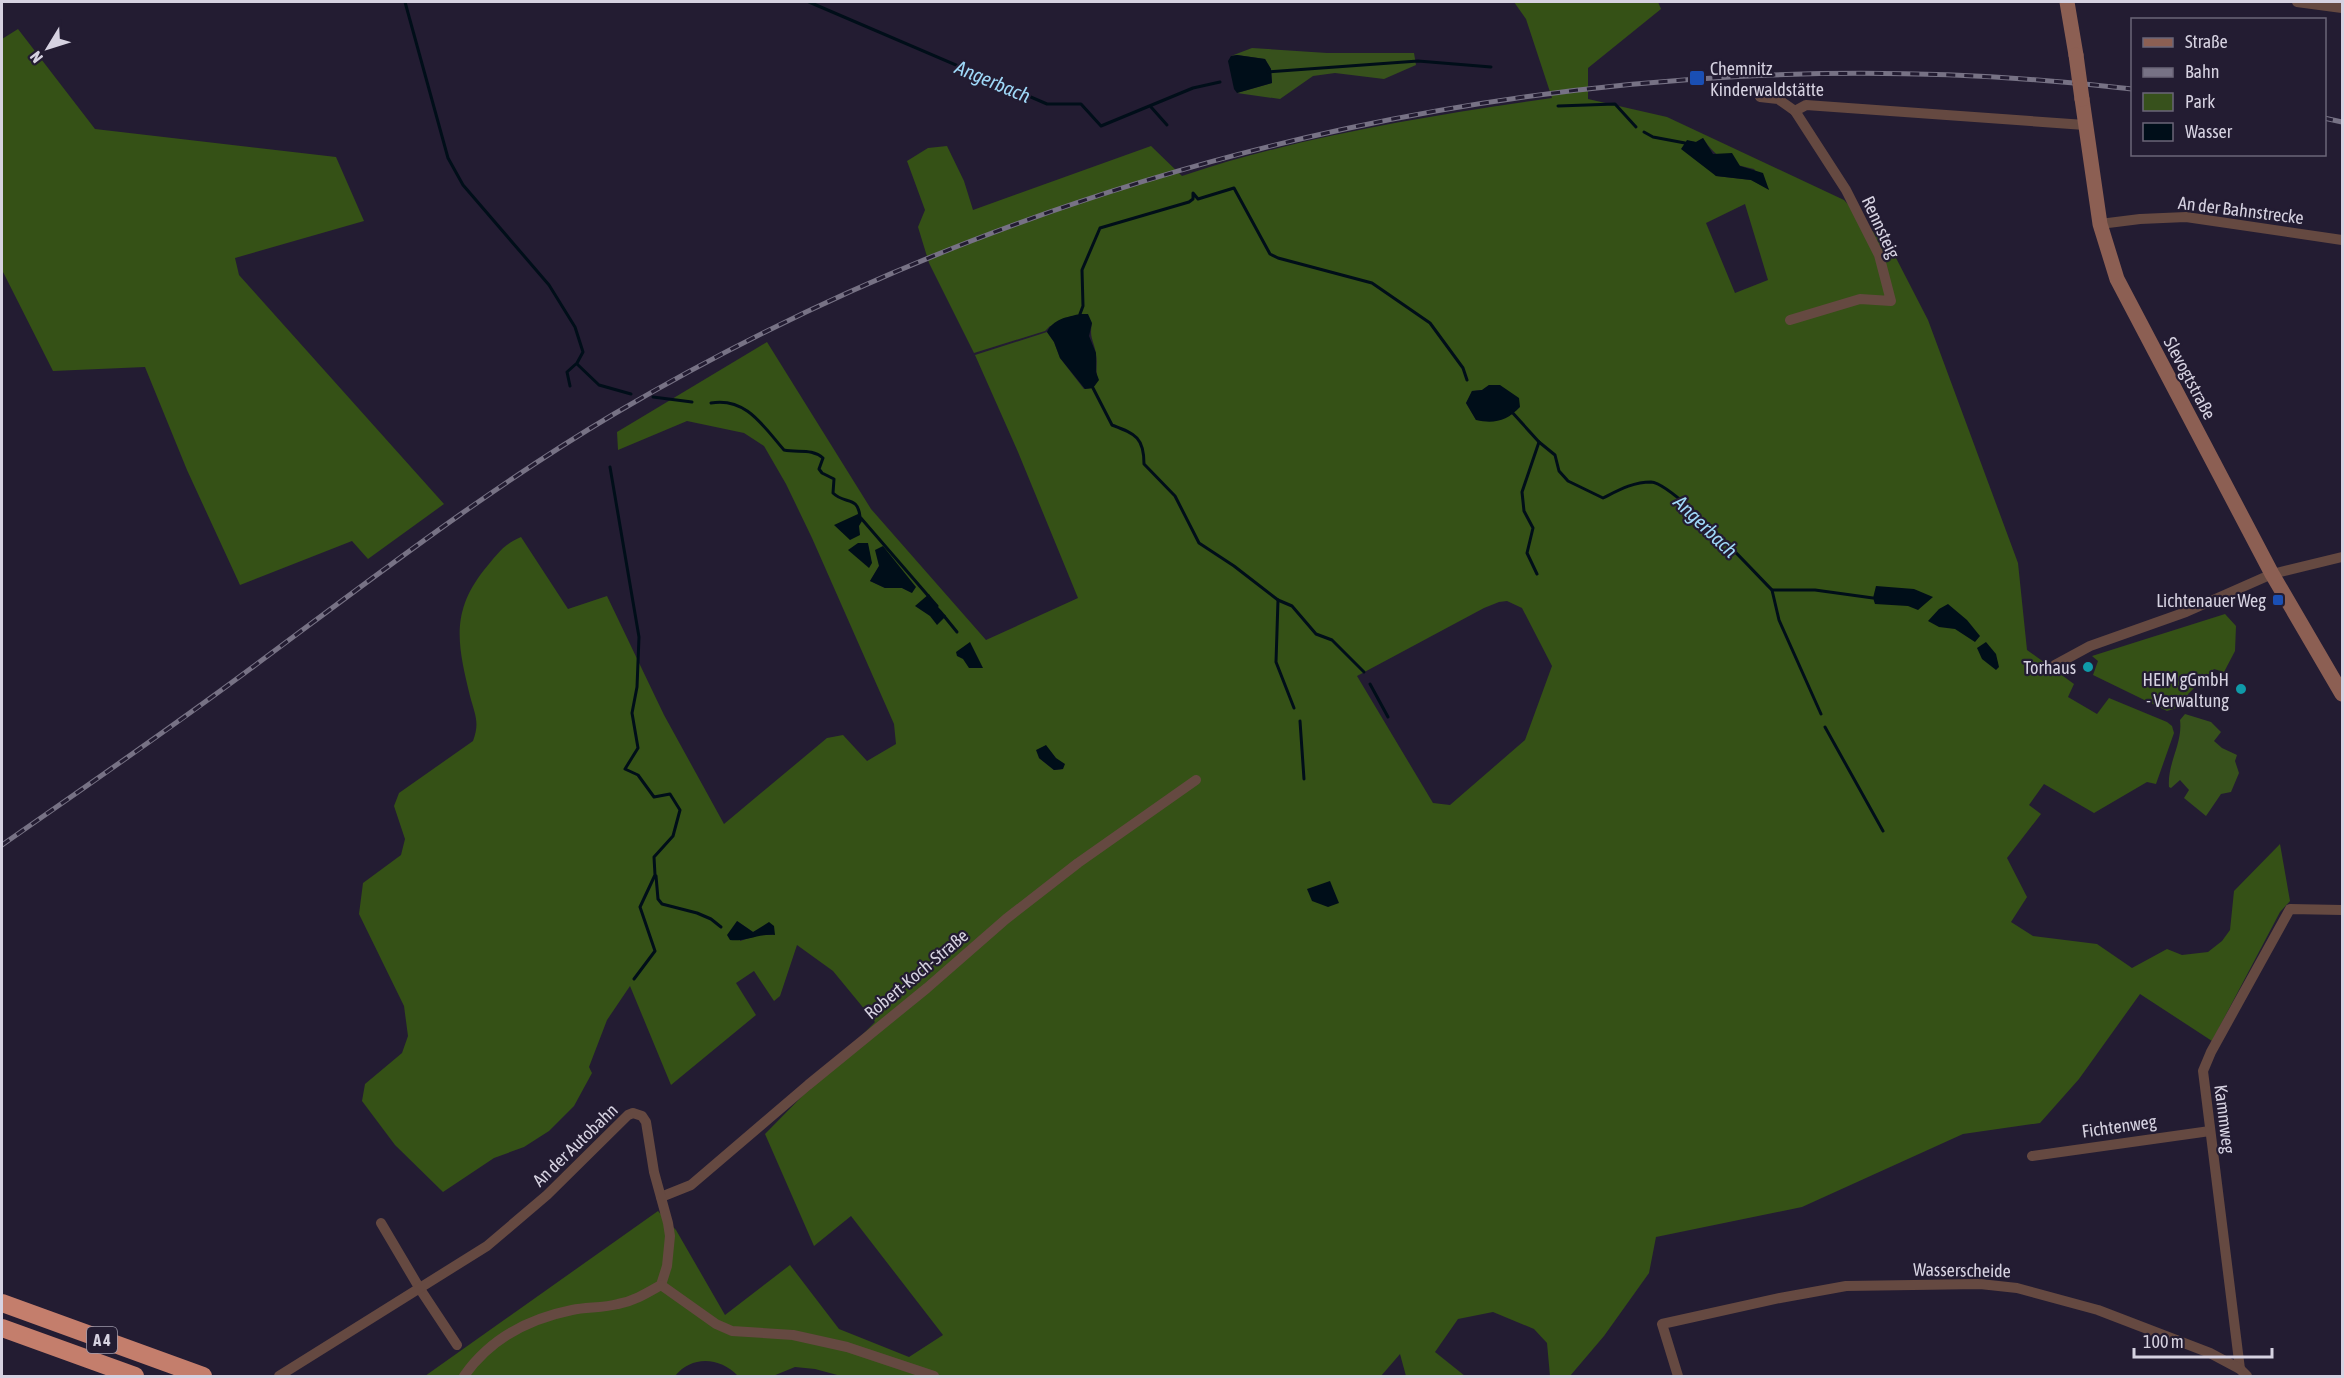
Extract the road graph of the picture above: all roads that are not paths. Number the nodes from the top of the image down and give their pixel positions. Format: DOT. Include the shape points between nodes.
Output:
graph roads {
  1 [pos="2067,2"];
  2 [pos="2297,2"];
  3 [pos="2343,8"];
  4 [pos="1760,97"];
  5 [pos="1795,111"];
  6 [pos="2085,125"];
  7 [pos="2100,225"];
  8 [pos="2343,240"];
  9 [pos="1790,320"];
  10 [pos="2343,557"];
  11 [pos="2272,574"];
  12 [pos="2055,665"];
  13 [pos="2343,694"];
  14 [pos="1196,780"];
  15 [pos="2343,910"];
  16 [pos="2211,1131"];
  17 [pos="2032,1156"];
  18 [pos="662,1197"];
  19 [pos="381,1223"];
  20 [pos="661,1286"];
  21 [pos="420,1289"];
  22 [pos="2,1303"];
  23 [pos="2,1328"];
  24 [pos="457,1346"];
  25 [pos="2243,1373"];
  26 [pos="135,1377"];
  27 [pos="202,1377"];
  28 [pos="279,1377"];
  29 [pos="464,1377"];
  30 [pos="934,1377"];
  31 [pos="1678,1377"];
  1 -- 6 [label="street, Slevogtstraße, bridge"];
  2 -- 3 [label="street"];
  4 -- 5 [label="street" via="1778,99"];
  5 -- 6 [label="street" via="1806,105"];
  5 -- 9 [label="street, Rennsteig" via="1846,190 1879,255 1891,301 1860,299"];
  6 -- 7 [label="street, Slevogtstraße"];
  7 -- 8 [label="street, An der Bahnstrecke" via="2186,217"];
  7 -- 11 [label="street, Slevogtstraße" via="2117,279"];
  10 -- 11 [label="street"];
  11 -- 12 [label="street" via="2186,612 2090,646"];
  11 -- 13 [label="street, Slevogtstraße"];
  14 -- 18 [label="street, Robert-Koch-Straße" via="1006,919 691,1185"];
  15 -- 16 [label="street, Kammweg" via="2290,909 2203,1071"];
  16 -- 17 [label="street, Fichtenweg"];
  16 -- 25 [label="street, Kammweg"];
  18 -- 20 [label="street, An der Autobahn" via="670,1236"];
  18 -- 21 [label="street, An der Autobahn" via="646,1122 642,1116 628,1114 547,1195 487,1246"];
  19 -- 21 [label="street"];
  20 -- 29 [label="street" via="618,1304 571,1310 527,1322 495,1342"];
  20 -- 30 [label="street" via="732,1331 793,1335 836,1344"];
  21 -- 24 [label="street"];
  21 -- 28 [label="street, An der Autobahn"];
  22 -- 27 [label="highway, A 4"];
  23 -- 26 [label="highway, A 4"];
  25 -- 31 [label="street, Wasserscheide" via="2210,1353 2098,1310 2017,1288 1980,1284 1846,1286 1662,1324"];
}
